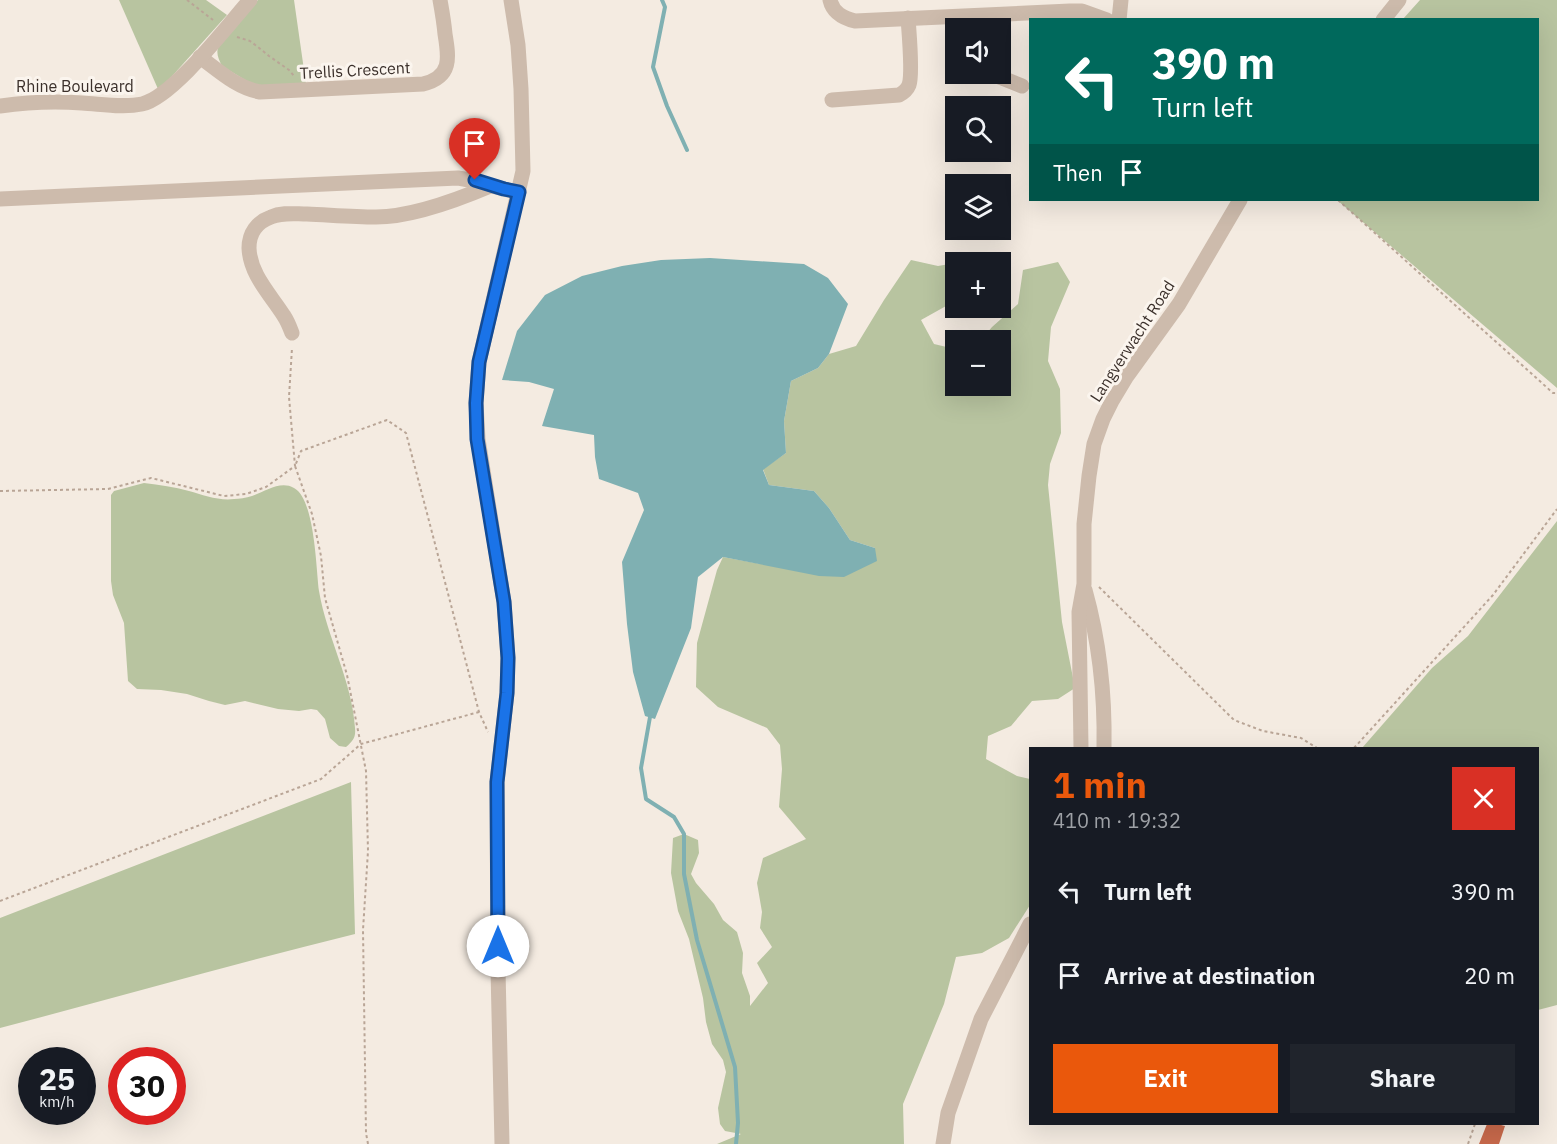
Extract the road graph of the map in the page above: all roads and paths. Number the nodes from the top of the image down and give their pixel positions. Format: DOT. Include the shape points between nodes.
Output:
graph roads {
  1 [pos="187,0"];
  2 [pos="250,0"];
  3 [pos="440,0"];
  4 [pos="511,0"];
  5 [pos="830,0"];
  6 [pos="1121,0"];
  7 [pos="1399,0"];
  8 [pos="990,7"];
  9 [pos="908,18"];
  10 [pos="977,18"];
  11 [pos="1101,18"];
  12 [pos="1119,18"];
  13 [pos="1385,18"];
  14 [pos="945,20"];
  15 [pos="224,29"];
  16 [pos="200,57"];
  17 [pos="1011,82"];
  18 [pos="1022,86"];
  19 [pos="297,90"];
  20 [pos="832,100"];
  21 [pos="0,106"];
  22 [pos="490,186"];
  23 [pos="519,192"];
  24 [pos="0,199"];
  25 [pos="1239,201"];
  26 [pos="1339,201"];
  27 [pos="292,333"];
  28 [pos="1557,393"];
  29 [pos="295,466"];
  30 [pos="0,491"];
  31 [pos="1557,509"];
  32 [pos="1084,582"];
  33 [pos="479,712"];
  34 [pos="361,744"];
  35 [pos="1081,747"];
  36 [pos="1104,747"];
  37 [pos="1315,747"];
  38 [pos="1355,747"];
  39 [pos="500,756"];
  40 [pos="0,901"];
  41 [pos="1029,930"];
  42 [pos="1475,1125"];
  43 [pos="368,1144"];
  44 [pos="502,1144"];
  45 [pos="943,1144"];
  46 [pos="1468,1144"];
  1 -- 15 [label="path"];
  2 -- 15 [label="street, Rhine Boulevard"];
  3 -- 19 [label="street, Trellis Crescent" via="449,56 439,78 423,84"];
  4 -- 23 [label="street" via="521,89 523,171"];
  5 -- 9 [label="street" via="844,19"];
  6 -- 12 [label="street"];
  7 -- 13 [label="street"];
  8 -- 10 [label="street"];
  8 -- 11 [label="street" via="1082,11"];
  9 -- 14 [label="street"];
  9 -- 20 [label="street" via="910,76 905,92"];
  15 -- 16 [label="street, Rhine Boulevard"];
  15 -- 19 [label="path" via="250,41 289,70"];
  16 -- 19 [label="street, Trellis Crescent" via="245,88 261,92"];
  16 -- 21 [label="street, Rhine Boulevard" via="163,94 142,104 48,102"];
  17 -- 18 [label="street"];
  22 -- 23 [label="street"];
  22 -- 24 [label="street" via="458,178"];
  22 -- 27 [label="street" via="409,214 377,218 289,214 262,221 251,236 250,258"];
  23 -- 39 [label="street" via="479,362 476,403 477,439 504,602 508,658"];
  25 -- 32 [label="street, Langverwacht Road" via="1179,304 1127,376 1103,419 1089,476"];
  26 -- 28 [label="path"];
  27 -- 29 [label="path" via="289,397"];
  29 -- 30 [label="path" via="266,487 224,496 151,478 108,489"];
  29 -- 33 [label="path" via="301,451 387,420 406,433"];
  29 -- 34 [label="path" via="312,514 325,598"];
  31 -- 38 [label="path" via="1493,595"];
  32 -- 35 [label="street, Langverwacht Road" via="1078,647"];
  32 -- 36 [label="street, Langverwacht Road" via="1100,669"];
  32 -- 37 [label="path" via="1093,580 1234,720 1263,731 1301,738"];
  33 -- 34 [label="path"];
  33 -- 39 [label="path"];
  34 -- 40 [label="path" via="321,780"];
  34 -- 43 [label="path" via="366,771 368,851 363,930"];
  39 -- 44 [label="street" via="497,782"];
  41 -- 45 [label="street" via="981,1018 948,1113"];
  42 -- 46 [label="path"];
}
